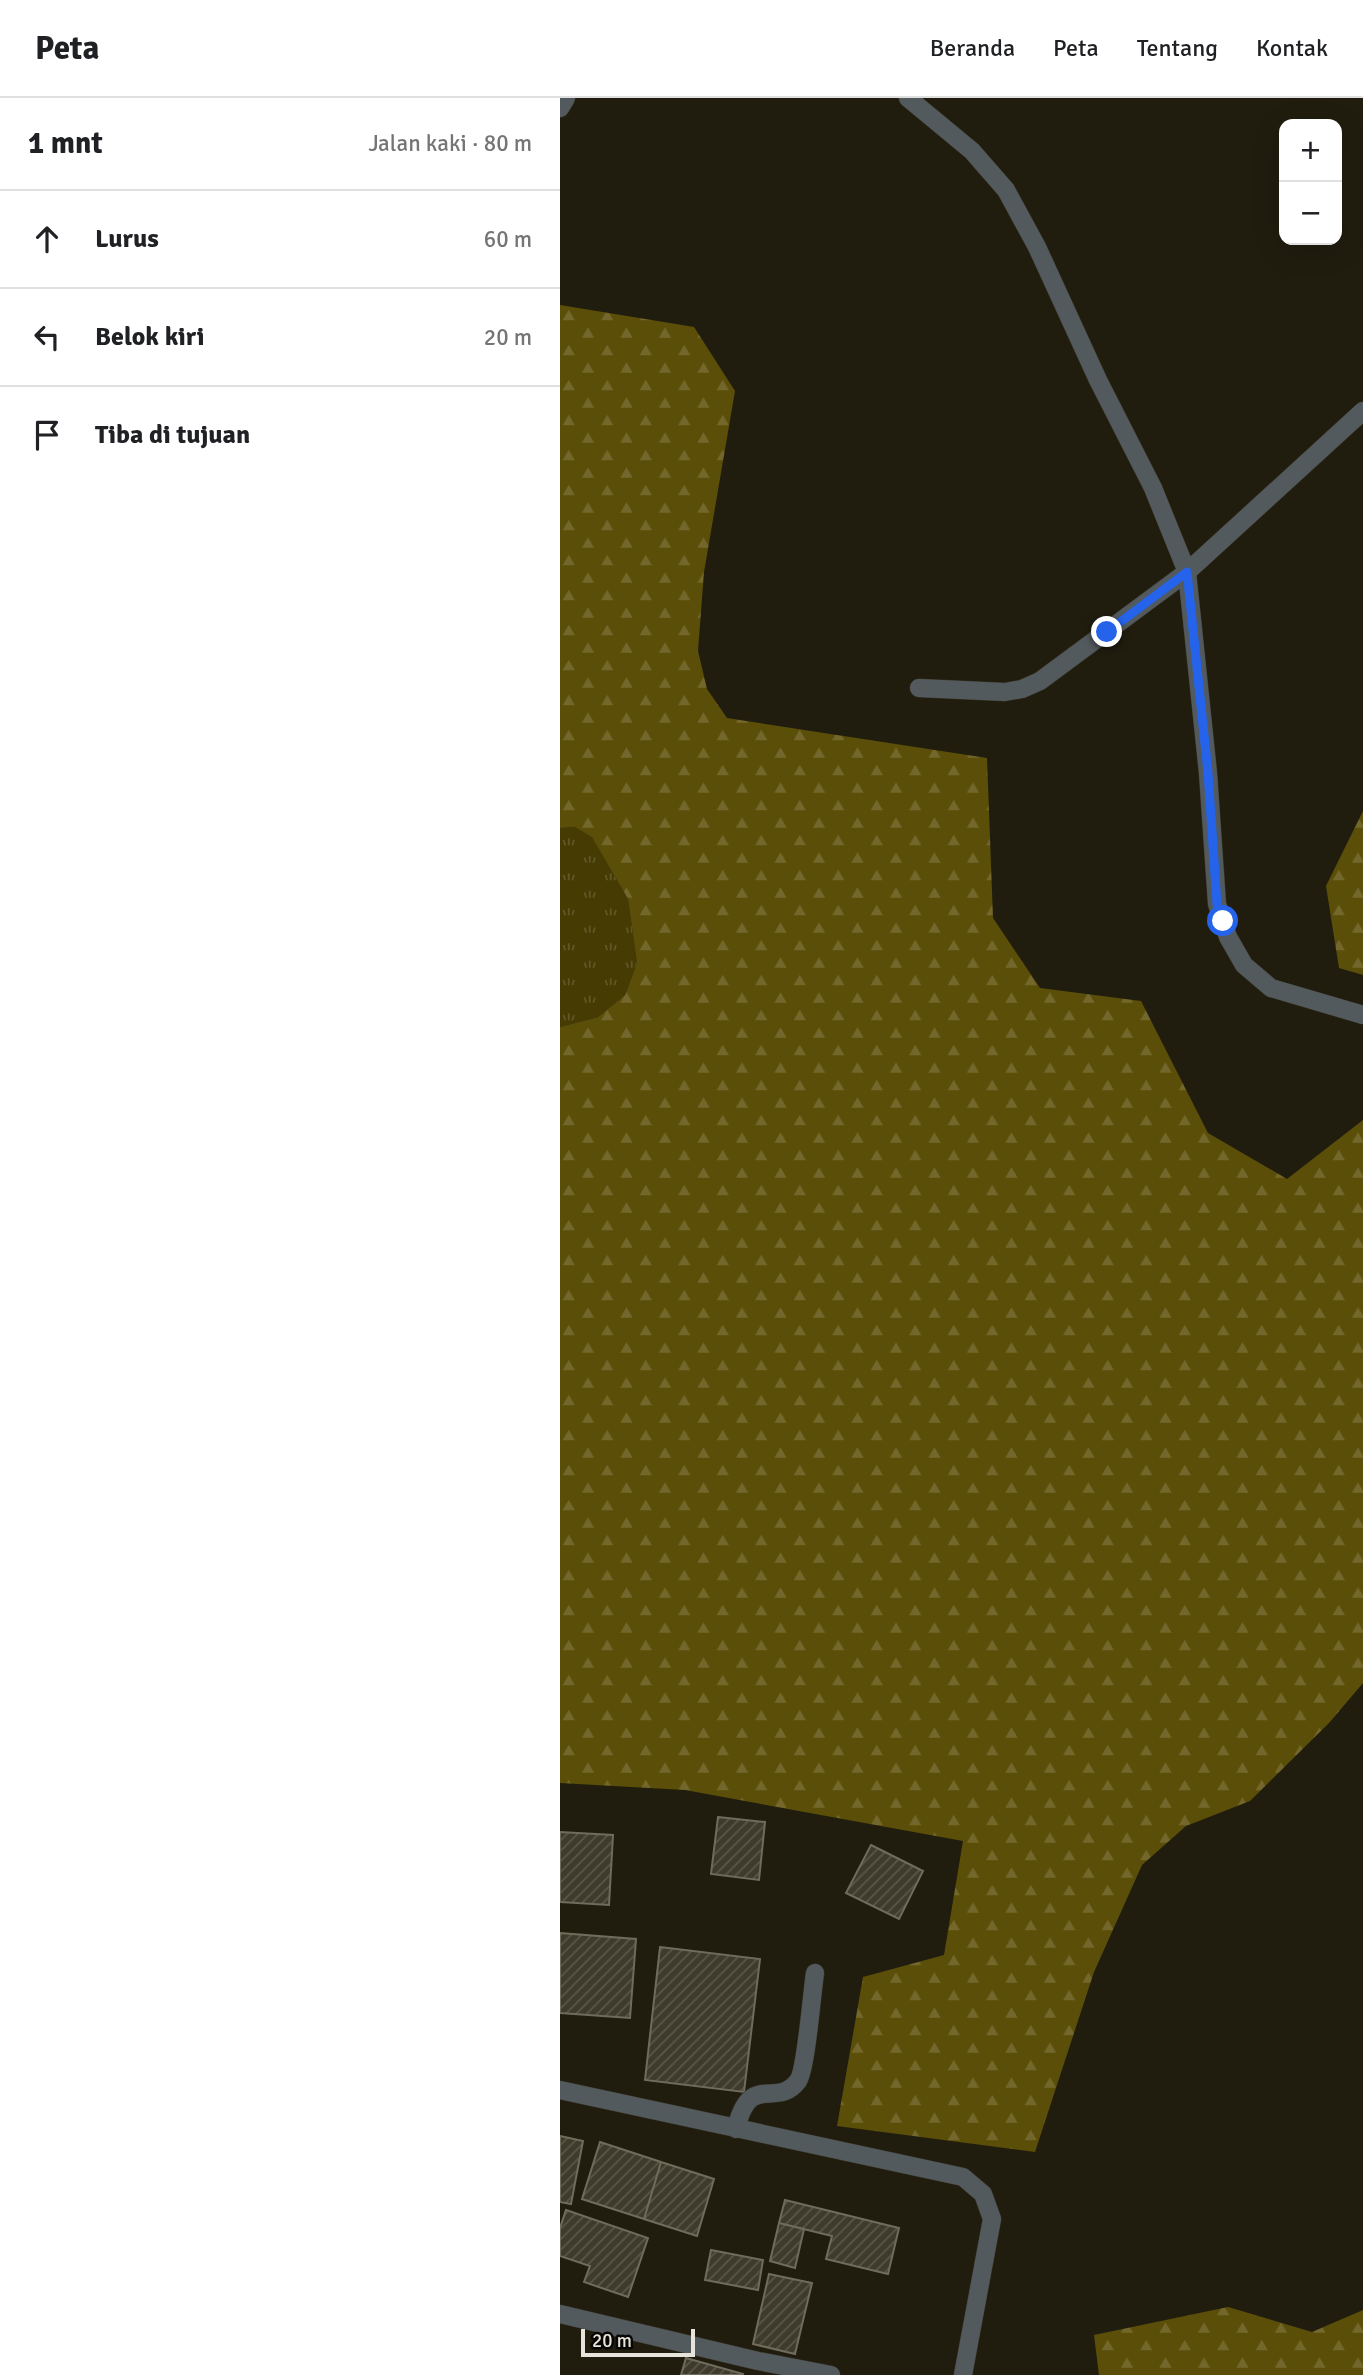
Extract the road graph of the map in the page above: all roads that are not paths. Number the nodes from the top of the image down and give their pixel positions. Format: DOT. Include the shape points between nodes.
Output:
graph roads {
  1 [pos="566,98"];
  2 [pos="908,98"];
  3 [pos="560,108"];
  4 [pos="1363,411"];
  5 [pos="1187,572"];
  6 [pos="919,688"];
  7 [pos="1363,1015"];
  8 [pos="814,1973"];
  9 [pos="560,2090"];
  10 [pos="736,2129"];
  11 [pos="560,2314"];
  12 [pos="831,2375"];
  13 [pos="964,2375"];
  1 -- 3 [label="street"];
  2 -- 5 [label="street" via="972,151 1006,190 1153,488"];
  4 -- 5 [label="street"];
  5 -- 6 [label="street" via="1022,690"];
  5 -- 7 [label="street" via="1217,904 1228,937 1244,965 1271,988"];
  8 -- 10 [label="street" via="802,2074 791,2088 753,2095 740,2110"];
  9 -- 10 [label="street"];
  10 -- 13 [label="street" via="962,2177 983,2194 992,2218"];
  11 -- 12 [label="street"];
}
